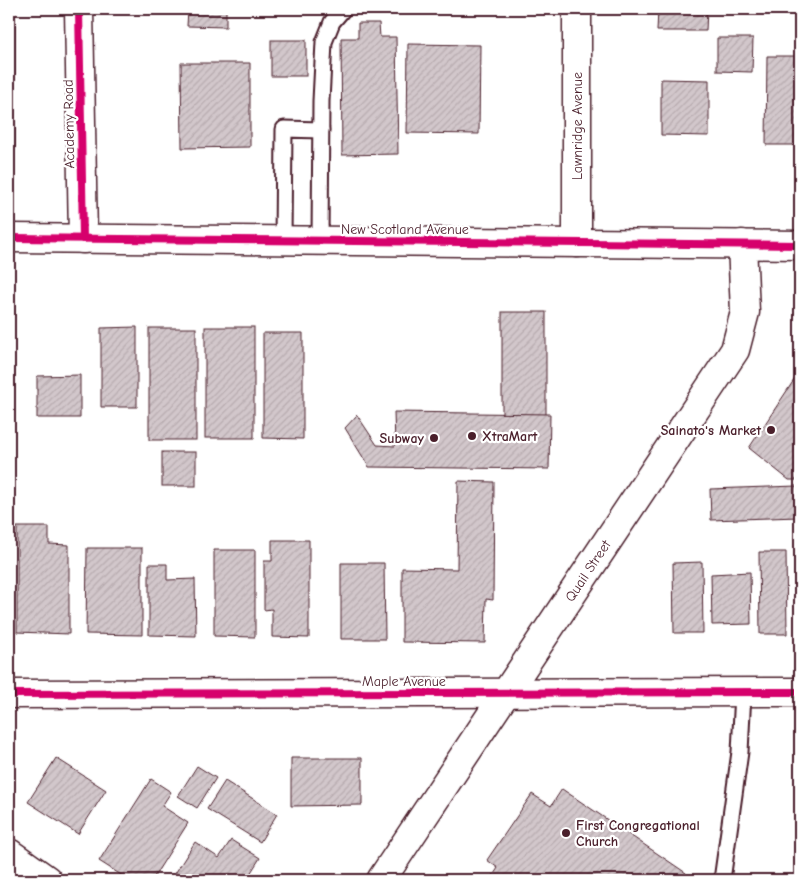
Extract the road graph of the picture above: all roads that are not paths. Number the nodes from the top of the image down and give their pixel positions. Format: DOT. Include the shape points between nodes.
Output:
graph roads {
  1 [pos="79,9"];
  2 [pos="342,9"];
  3 [pos="577,9"];
  4 [pos="321,130"];
  5 [pos="9,238"];
  6 [pos="83,239"];
  7 [pos="283,240"];
  8 [pos="320,241"];
  9 [pos="577,243"];
  10 [pos="742,244"];
  11 [pos="800,245"];
  12 [pos="743,692"];
  13 [pos="800,692"];
  14 [pos="506,693"];
  15 [pos="9,694"];
  16 [pos="9,853"];
  17 [pos="47,880"];
  18 [pos="381,880"];
  19 [pos="722,880"];
  1 -- 6 [label="street, Academy Road"];
  2 -- 4 [label="lane" via="332,22 324,42"];
  3 -- 9 [label="street, Lawnridge Avenue"];
  4 -- 7 [label="lane" via="284,129"];
  4 -- 8 [label="lane"];
  5 -- 6 [label="street, New Scotland Avenue"];
  6 -- 7 [label="street, New Scotland Avenue"];
  7 -- 8 [label="street, New Scotland Avenue"];
  8 -- 9 [label="street, New Scotland Avenue"];
  9 -- 10 [label="street, New Scotland Avenue"];
  10 -- 11 [label="street, New Scotland Avenue"];
  10 -- 14 [label="street, Quail Street" via="745,312 735,350"];
  12 -- 13 [label="street, Maple Avenue"];
  12 -- 14 [label="street, Maple Avenue"];
  12 -- 19 [label="lane" via="740,752"];
  14 -- 15 [label="street, Maple Avenue"];
  14 -- 18 [label="street, Quail Street"];
  16 -- 17 [label="street"];
}
